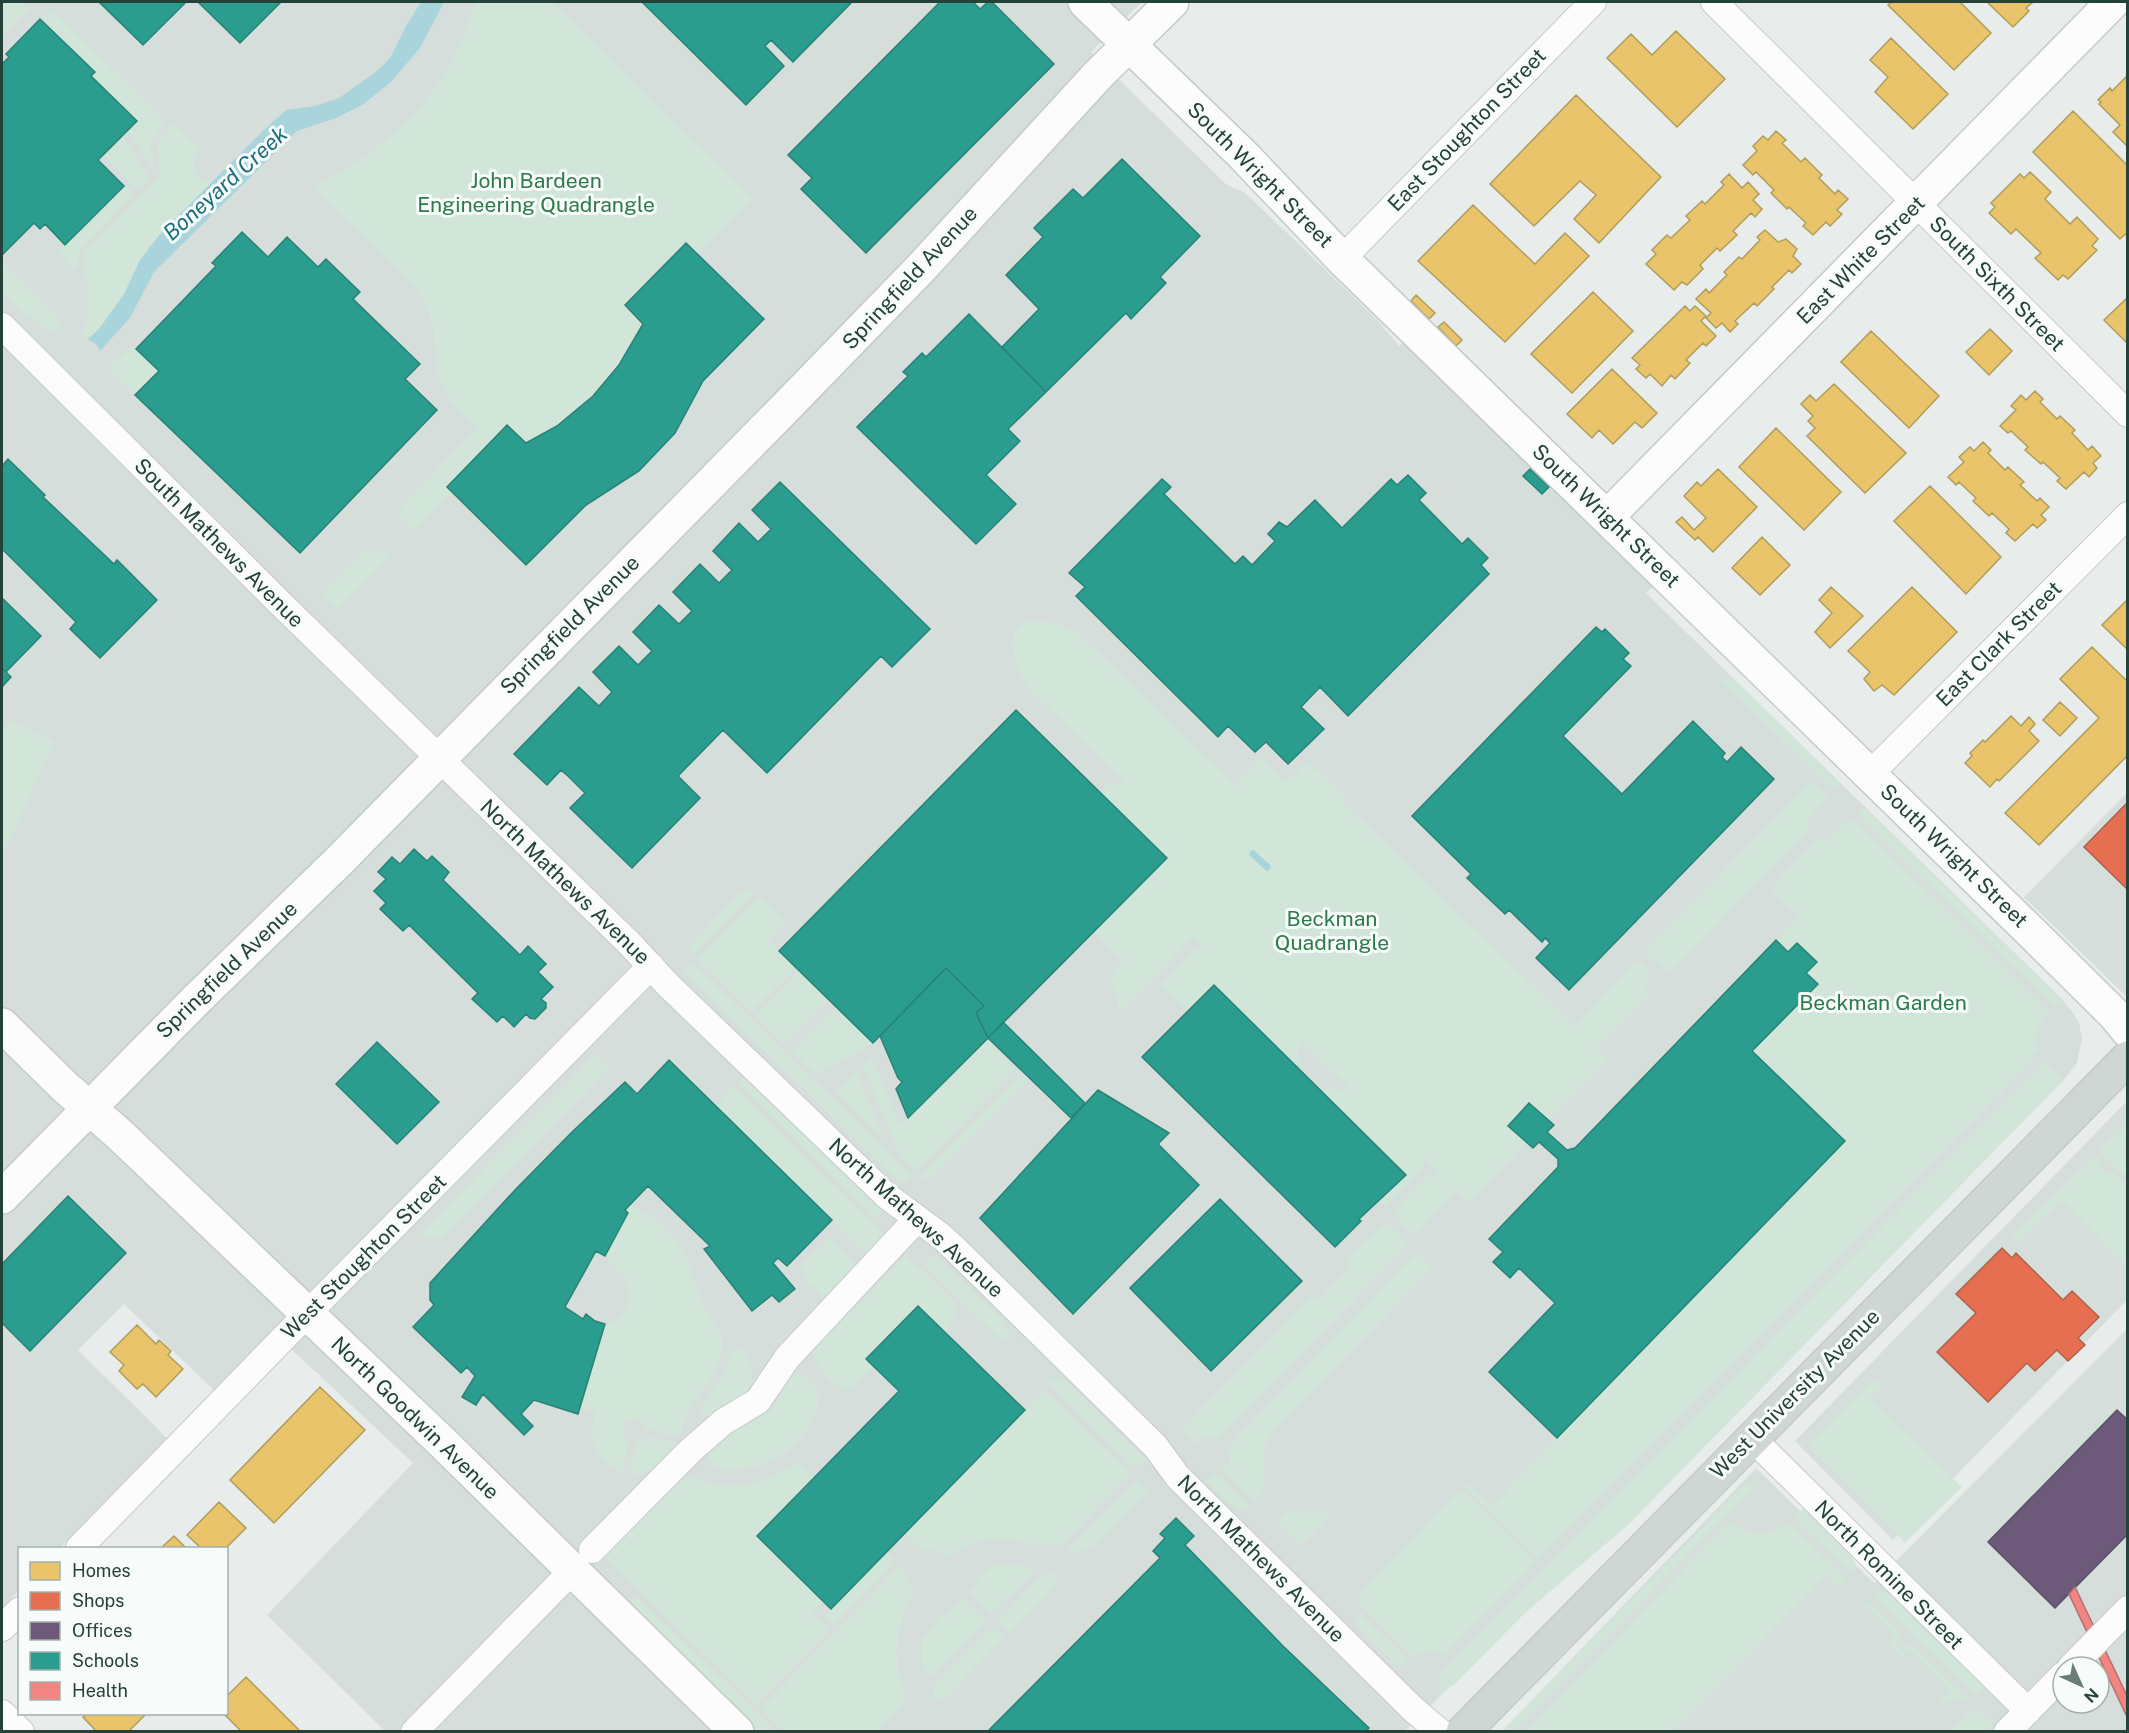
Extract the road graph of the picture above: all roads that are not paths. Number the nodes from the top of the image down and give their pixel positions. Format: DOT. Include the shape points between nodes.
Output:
graph roads {
  1 [pos="1085,2"];
  2 [pos="1172,2"];
  3 [pos="1593,2"];
  4 [pos="1714,2"];
  5 [pos="2113,2"];
  6 [pos="1128,44"];
  7 [pos="1916,203"];
  8 [pos="1342,259"];
  9 [pos="2,326"];
  10 [pos="2127,414"];
  11 [pos="2127,515"];
  12 [pos="1607,517"];
  13 [pos="439,758"];
  14 [pos="1870,774"];
  15 [pos="651,966"];
  16 [pos="2,1025"];
  17 [pos="2127,1031"];
  18 [pos="2127,1058"];
  19 [pos="89,1108"];
  20 [pos="2,1197"];
  21 [pos="917,1219"];
  22 [pos="308,1313"];
  23 [pos="1752,1438"];
  24 [pos="80,1547"];
  25 [pos="582,1560"];
  26 [pos="2127,1609"];
  27 [pos="18,1612"];
  28 [pos="2,1628"];
  29 [pos="2083,1655"];
  30 [pos="2051,1687"];
  31 [pos="2028,1711"];
  32 [pos="2,1713"];
  33 [pos="21,1731"];
  34 [pos="414,1731"];
  35 [pos="737,1731"];
  36 [pos="1440,1731"];
  37 [pos="1463,1731"];
  38 [pos="2007,1731"];
  1 -- 6 [label="street, South Wright Street"];
  2 -- 6 [label="street, Springfield Avenue"];
  3 -- 8 [label="street, East Stoughton Street"];
  4 -- 7 [label="street, South Sixth Street"];
  5 -- 7 [label="street, East White Street"];
  6 -- 8 [label="street, South Wright Street" via="1243,155"];
  6 -- 13 [label="street, Springfield Avenue" via="888,302"];
  7 -- 10 [label="street, South Sixth Street"];
  7 -- 12 [label="street, East White Street"];
  8 -- 12 [label="street, South Wright Street"];
  9 -- 13 [label="street, South Mathews Avenue"];
  11 -- 14 [label="street, East Clark Street"];
  12 -- 14 [label="street, South Wright Street"];
  13 -- 15 [label="street, North Mathews Avenue"];
  13 -- 19 [label="street, Springfield Avenue"];
  14 -- 17 [label="street, South Wright Street"];
  15 -- 21 [label="street, North Mathews Avenue" via="887,1196"];
  15 -- 22 [label="street, West Stoughton Street"];
  16 -- 19 [label="street, North Goodwin Avenue"];
  18 -- 23 [label="main road, West University Avenue"];
  19 -- 20 [label="street, Springfield Avenue"];
  19 -- 22 [label="street, North Goodwin Avenue"];
  21 -- 25 [label="street" via="787,1358 758,1401 723,1422 690,1451"];
  21 -- 36 [label="street, North Mathews Avenue" via="953,1247 1156,1447 1177,1476 1414,1710"];
  22 -- 24 [label="street, West Stoughton Street"];
  22 -- 25 [label="street, North Goodwin Avenue"];
  23 -- 31 [label="street, North Romine Street"];
  23 -- 37 [label="main road, West University Avenue"];
  25 -- 34 [label="street"];
  25 -- 35 [label="street, North Goodwin Avenue"];
  26 -- 29 [label="street"];
  27 -- 28 [label="street"];
  30 -- 31 [label="street"];
  31 -- 38 [label="street"];
  32 -- 33 [label="street"];
}
